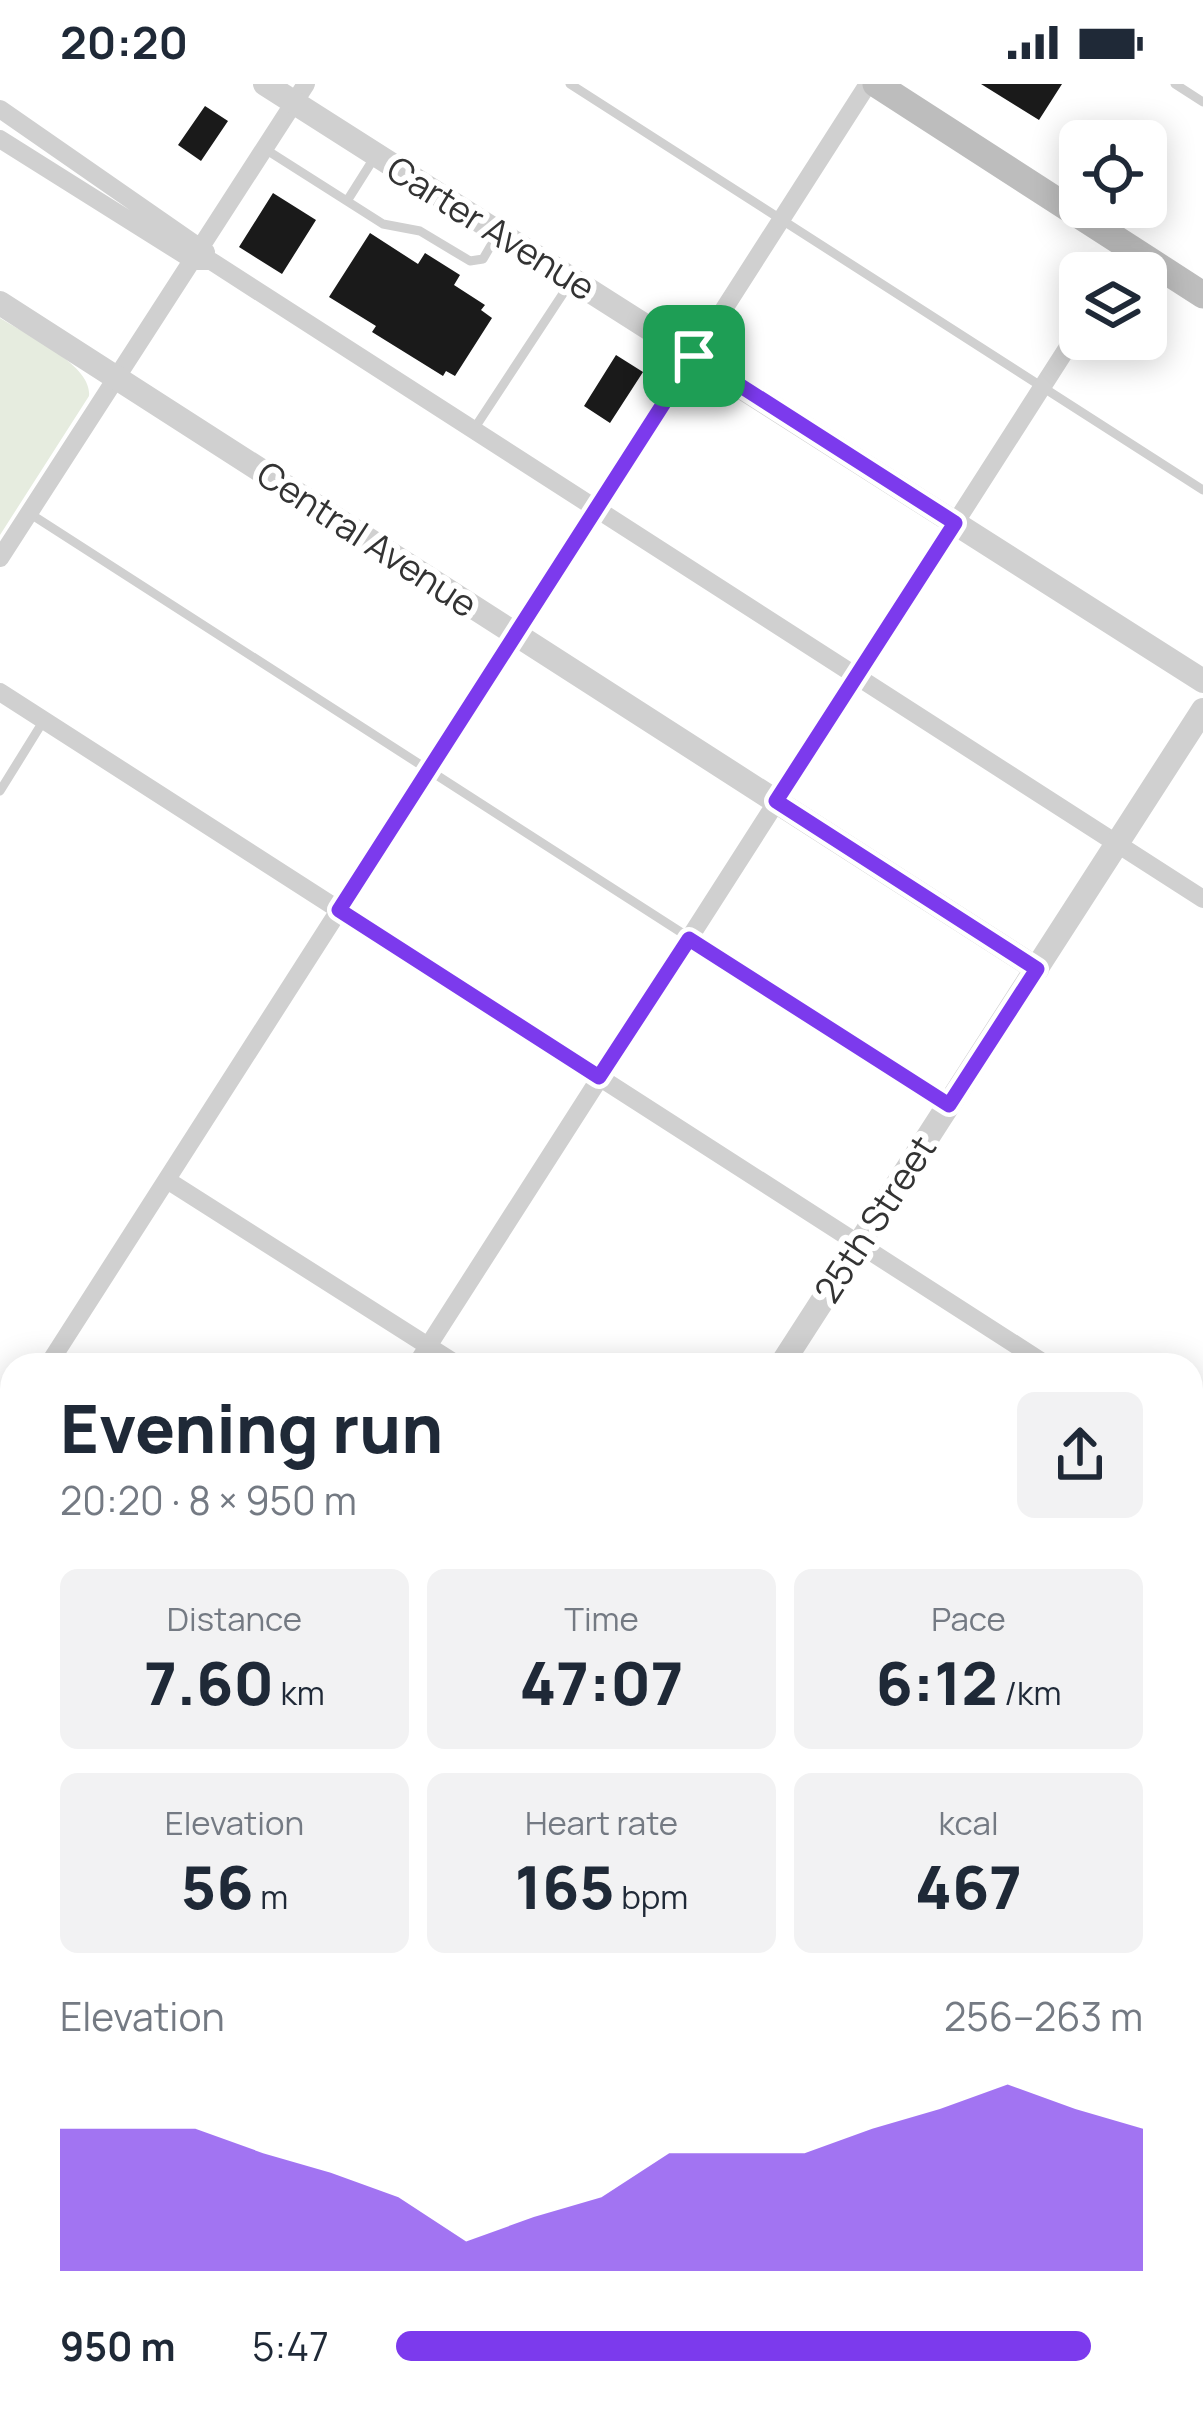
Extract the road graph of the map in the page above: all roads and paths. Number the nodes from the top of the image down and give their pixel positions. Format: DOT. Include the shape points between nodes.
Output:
graph roads {
  1 [pos="265,84"];
  2 [pos="570,84"];
  3 [pos="872,84"];
  4 [pos="1175,84"];
  5 [pos="300,93"];
  6 [pos="1203,102"];
  7 [pos="0,109"];
  8 [pos="0,140"];
  9 [pos="265,149"];
  10 [pos="376,155"];
  11 [pos="347,201"];
  12 [pos="781,220"];
  13 [pos="499,232"];
  14 [pos="1131,248"];
  15 [pos="1128,252"];
  16 [pos="203,256"];
  17 [pos="573,280"];
  18 [pos="1203,295"];
  19 [pos="0,303"];
  20 [pos="694,356"];
  21 [pos="1060,360"];
  22 [pos="116,378"];
  23 [pos="1042,388"];
  24 [pos="474,429"];
  25 [pos="1203,490"];
  26 [pos="597,508"];
  27 [pos="29,513"];
  28 [pos="955,523"];
  29 [pos="0,558"];
  30 [pos="516,634"];
  31 [pos="856,679"];
  32 [pos="1203,681"];
  33 [pos="0,692"];
  34 [pos="1203,710"];
  35 [pos="44,720"];
  36 [pos="0,757"];
  37 [pos="15,766"];
  38 [pos="428,772"];
  39 [pos="0,791"];
  40 [pos="776,801"];
  41 [pos="1116,843"];
  42 [pos="1203,899"];
  43 [pos="339,910"];
  44 [pos="689,939"];
  45 [pos="1037,969"];
  46 [pos="599,1077"];
  47 [pos="949,1105"];
  48 [pos="167,1180"];
  49 [pos="859,1243"];
  50 [pos="428,1346"];
  51 [pos="56,1353"];
  52 [pos="424,1353"];
  53 [pos="439,1353"];
  54 [pos="789,1353"];
  55 [pos="1029,1353"];
  1 -- 5 [label="street, Carter Avenue"];
  2 -- 12 [label="lane"];
  3 -- 12 [label="street"];
  3 -- 14 [label="main road"];
  4 -- 6 [label="lane"];
  5 -- 9 [label="street"];
  5 -- 10 [label="street, Carter Avenue"];
  7 -- 16 [label="street"];
  8 -- 16 [label="street"];
  9 -- 11 [label="lane"];
  9 -- 16 [label="street"];
  10 -- 11 [label="lane"];
  10 -- 13 [label="street, Carter Avenue"];
  11 -- 13 [label="lane" via="470,262 483,259"];
  12 -- 20 [label="street"];
  12 -- 23 [label="lane"];
  13 -- 17 [label="street, Carter Avenue"];
  14 -- 15 [label="street"];
  14 -- 18 [label="main road"];
  16 -- 22 [label="street"];
  16 -- 24 [label="street"];
  17 -- 20 [label="street, Carter Avenue"];
  17 -- 24 [label="lane"];
  19 -- 22 [label="street, Central Avenue"];
  20 -- 26 [label="street"];
  20 -- 28 [label="street, Carter Avenue"];
  21 -- 23 [label="street"];
  22 -- 27 [label="street"];
  22 -- 30 [label="street, Central Avenue"];
  23 -- 25 [label="lane"];
  23 -- 28 [label="street"];
  24 -- 26 [label="street"];
  26 -- 30 [label="street"];
  26 -- 31 [label="street"];
  27 -- 29 [label="street"];
  27 -- 38 [label="lane"];
  28 -- 31 [label="street"];
  28 -- 32 [label="street, Carter Avenue"];
  30 -- 38 [label="street"];
  30 -- 40 [label="street, Central Avenue"];
  31 -- 40 [label="street"];
  31 -- 41 [label="street"];
  33 -- 35 [label="street"];
  34 -- 41 [label="street, 25th Street"];
  35 -- 37 [label="lane"];
  35 -- 43 [label="street"];
  36 -- 37 [label="lane"];
  37 -- 39 [label="lane"];
  38 -- 43 [label="street"];
  38 -- 44 [label="lane"];
  40 -- 44 [label="street"];
  40 -- 45 [label="street, Central Avenue"];
  41 -- 42 [label="street"];
  41 -- 45 [label="street, 25th Street"];
  43 -- 46 [label="street"];
  43 -- 48 [label="street"];
  44 -- 46 [label="street"];
  44 -- 47 [label="lane"];
  45 -- 47 [label="street, 25th Street"];
  46 -- 49 [label="street"];
  46 -- 50 [label="street"];
  47 -- 49 [label="street, 25th Street"];
  48 -- 50 [label="street"];
  48 -- 51 [label="street"];
  49 -- 54 [label="street, 25th Street"];
  49 -- 55 [label="street"];
  50 -- 52 [label="street"];
  50 -- 53 [label="street"];
}
